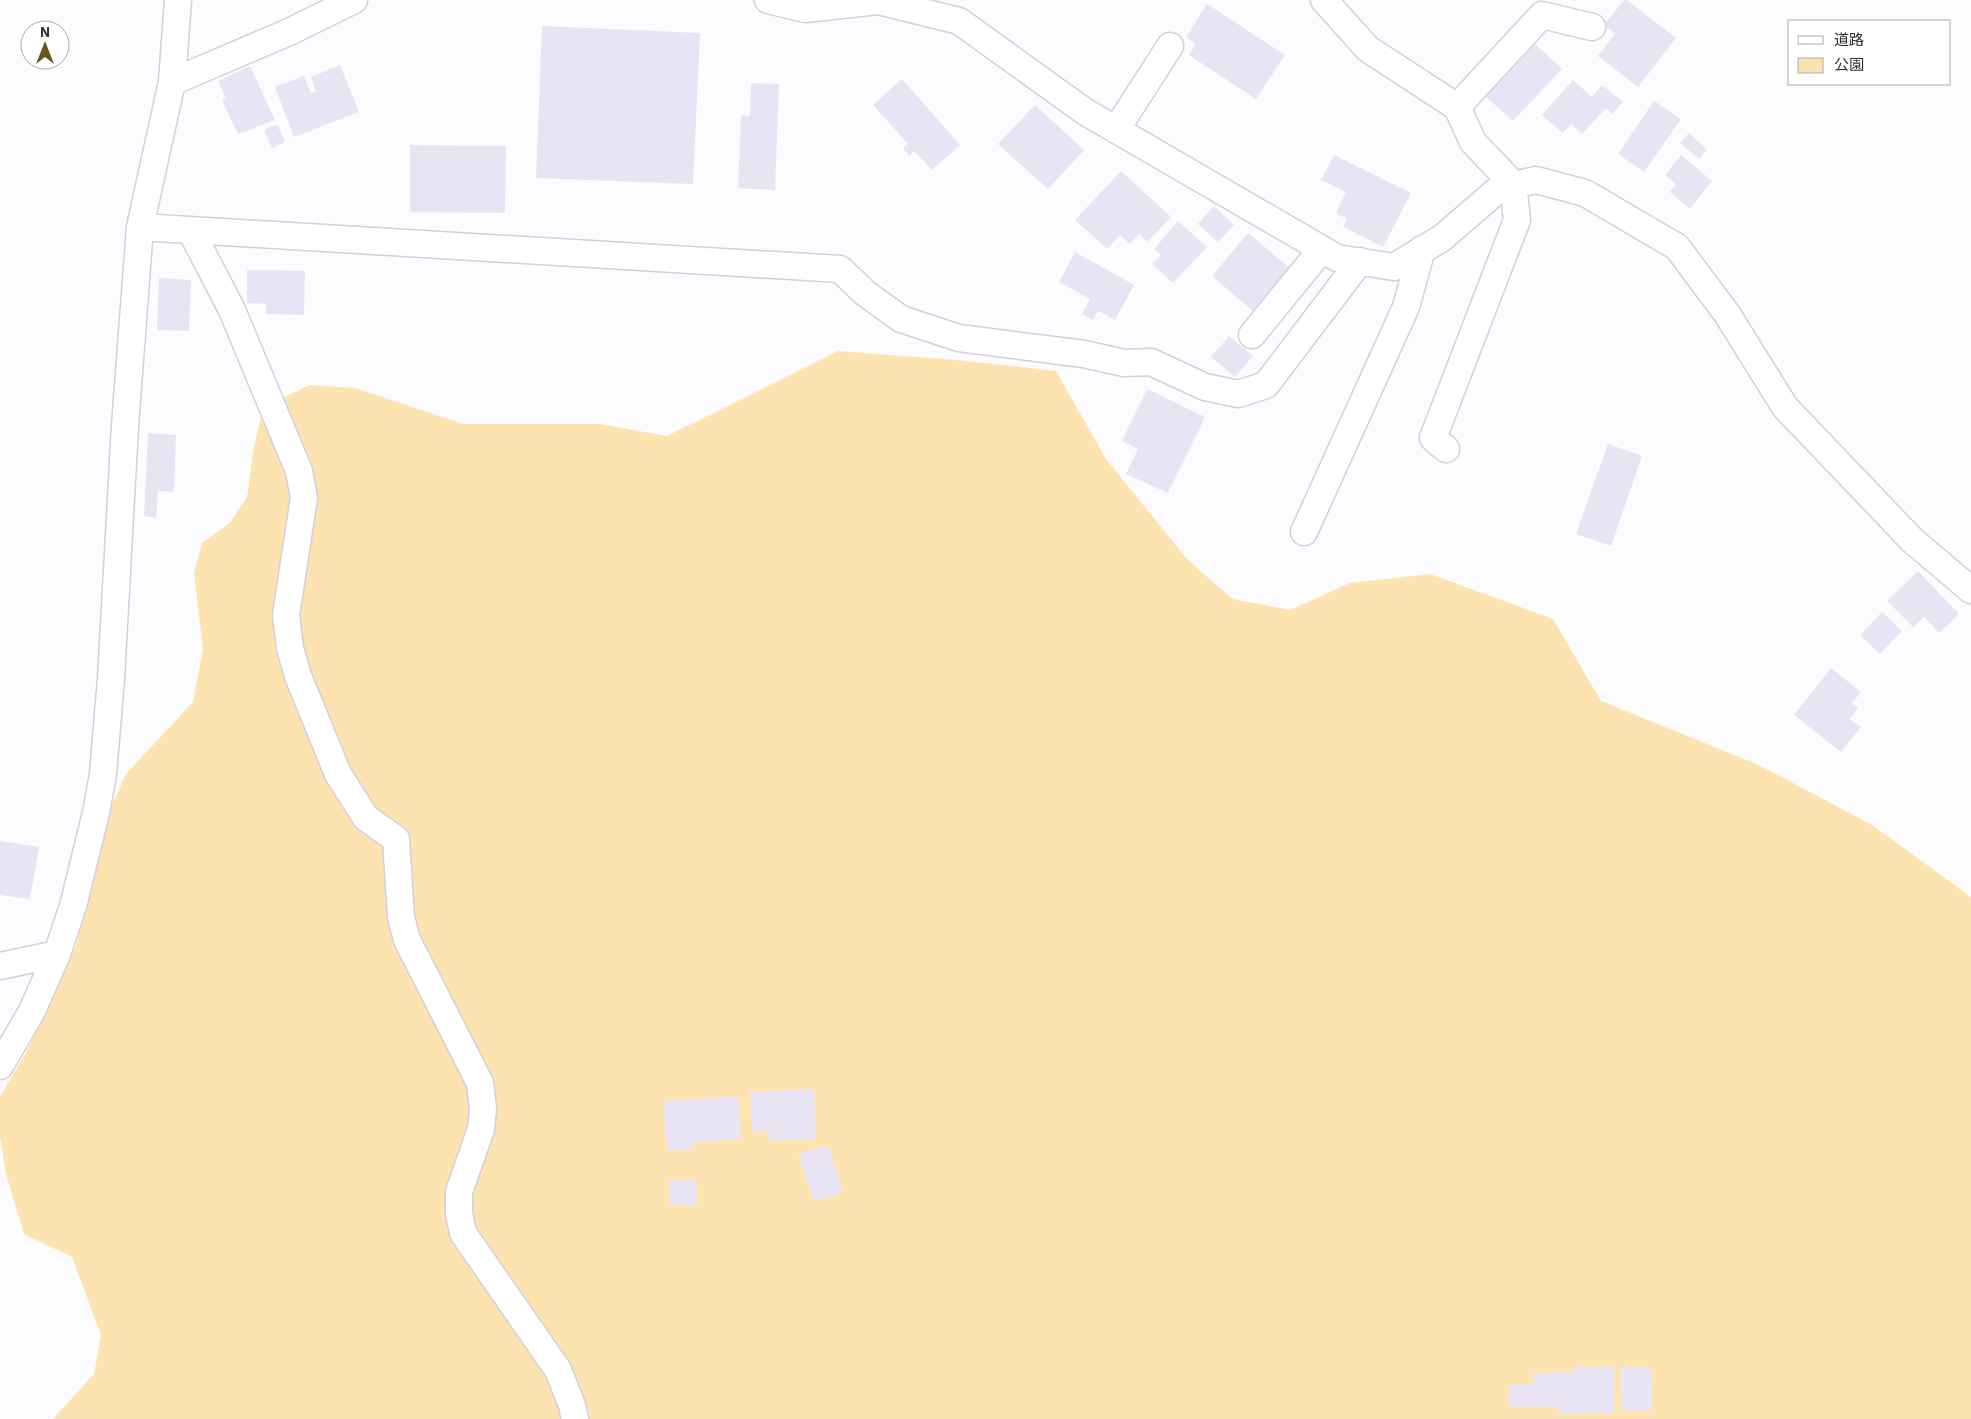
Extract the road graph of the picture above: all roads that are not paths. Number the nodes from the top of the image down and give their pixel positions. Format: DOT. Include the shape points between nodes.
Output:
graph roads {
  1 [pos="178,0"];
  2 [pos="354,0"];
  3 [pos="768,0"];
  4 [pos="1324,0"];
  5 [pos="1592,27"];
  6 [pos="1170,46"];
  7 [pos="172,82"];
  8 [pos="1457,107"];
  9 [pos="1116,130"];
  10 [pos="1513,184"];
  11 [pos="140,227"];
  12 [pos="190,231"];
  13 [pos="1322,249"];
  14 [pos="1422,249"];
  15 [pos="1360,261"];
  16 [pos="1252,335"];
  17 [pos="1446,449"];
  18 [pos="1304,532"];
  19 [pos="1971,590"];
  20 [pos="56,954"];
  21 [pos="0,966"];
  22 [pos="0,1066"];
  23 [pos="575,1419"];
  1 -- 7 [label="street"];
  2 -- 7 [label="street"];
  3 -- 9 [label="street" via="805,9 878,2 959,21 1084,111"];
  4 -- 8 [label="street" via="1368,49"];
  5 -- 8 [label="street" via="1542,15"];
  6 -- 9 [label="street"];
  7 -- 11 [label="street"];
  8 -- 10 [label="street" via="1473,142"];
  9 -- 13 [label="street"];
  10 -- 14 [label="street" via="1500,188 1442,238"];
  10 -- 17 [label="street" via="1517,220 1433,438"];
  10 -- 19 [label="street" via="1536,180 1585,193 1677,247 1727,314 1785,406 1912,540"];
  11 -- 12 [label="street"];
  11 -- 20 [label="street" via="103,774 73,906"];
  12 -- 15 [label="street" via="840,269 901,319 959,338 1124,362 1151,362 1205,387 1238,394 1266,384"];
  12 -- 23 [label="street" via="232,310 299,471 304,498 286,615 298,676 338,774 366,818 396,839 401,916 407,940 480,1083 483,1109 480,1129 459,1192 463,1232 558,1370"];
  13 -- 15 [label="street" via="1337,258"];
  13 -- 16 [label="street"];
  14 -- 15 [label="street" via="1394,267"];
  14 -- 18 [label="street" via="1406,307"];
  20 -- 21 [label="street"];
  20 -- 22 [label="street" via="32,1011"];
}
